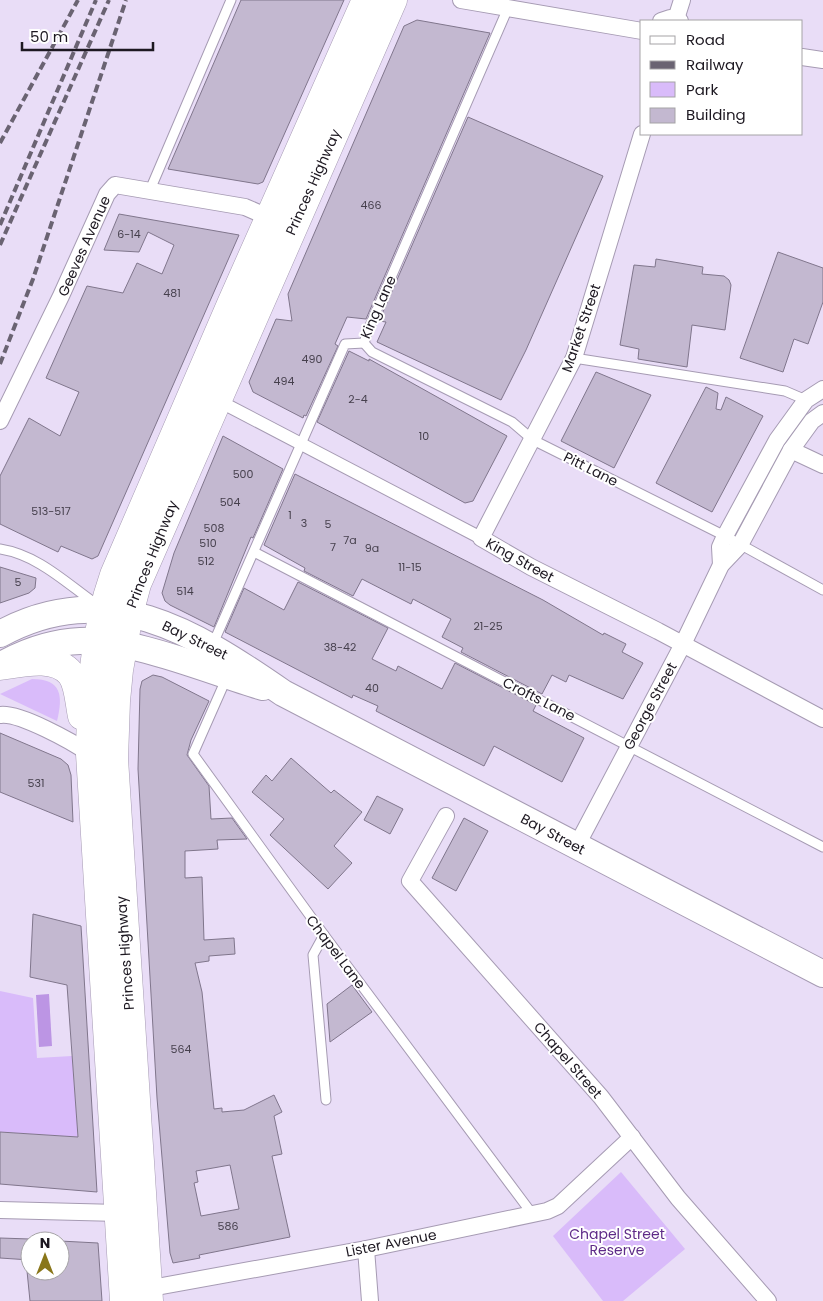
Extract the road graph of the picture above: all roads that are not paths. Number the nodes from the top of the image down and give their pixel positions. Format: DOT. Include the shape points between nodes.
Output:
graph roads {
  1 [pos="231,0"];
  2 [pos="366,0"];
  3 [pos="393,0"];
  4 [pos="461,0"];
  5 [pos="682,0"];
  6 [pos="508,8"];
  7 [pos="672,20"];
  8 [pos="640,31"];
  9 [pos="803,57"];
  10 [pos="823,60"];
  11 [pos="642,135"];
  12 [pos="150,190"];
  13 [pos="282,223"];
  14 [pos="364,343"];
  15 [pos="574,358"];
  16 [pos="823,390"];
  17 [pos="217,400"];
  18 [pos="806,400"];
  19 [pos="823,413"];
  20 [pos="0,421"];
  21 [pos="533,440"];
  22 [pos="300,444"];
  23 [pos="792,450"];
  24 [pos="823,465"];
  25 [pos="725,536"];
  26 [pos="480,538"];
  27 [pos="740,545"];
  28 [pos="0,549"];
  29 [pos="254,552"];
  30 [pos="720,565"];
  31 [pos="823,590"];
  32 [pos="102,608"];
  33 [pos="129,614"];
  34 [pos="0,634"];
  35 [pos="110,643"];
  36 [pos="682,644"];
  37 [pos="212,646"];
  38 [pos="0,666"];
  39 [pos="227,676"];
  40 [pos="283,693"];
  41 [pos="0,715"];
  42 [pos="823,720"];
  43 [pos="629,746"];
  44 [pos="90,754"];
  45 [pos="446,816"];
  46 [pos="576,847"];
  47 [pos="823,847"];
  48 [pos="324,936"];
  49 [pos="823,974"];
  50 [pos="326,1100"];
  51 [pos="632,1137"];
  52 [pos="0,1210"];
  53 [pos="119,1213"];
  54 [pos="533,1215"];
  55 [pos="366,1248"];
  56 [pos="136,1296"];
  57 [pos="370,1301"];
  58 [pos="768,1301"];
  1 -- 12 [label="lane"];
  2 -- 13 [label="highway, Princes Highway"];
  3 -- 13 [label="highway, Princes Highway"];
  4 -- 6 [label="street"];
  5 -- 7 [label="street"];
  6 -- 8 [label="street"];
  6 -- 14 [label="lane, King Lane"];
  9 -- 10 [label="street"];
  11 -- 15 [label="street, Market Street"];
  12 -- 13 [label="street, Geeves Avenue" via="245,207"];
  12 -- 20 [label="street, Geeves Avenue" via="118,185 109,190"];
  13 -- 17 [label="highway, Princes Highway"];
  13 -- 32 [label="highway, Princes Highway" via="114,575"];
  14 -- 21 [label="lane, Pitt Lane" via="372,352 512,422"];
  14 -- 22 [label="lane, King Lane" via="345,344"];
  15 -- 18 [label="lane" via="785,390"];
  15 -- 21 [label="street, Market Street"];
  16 -- 18 [label="street, George Street"];
  17 -- 22 [label="street, King Street"];
  17 -- 33 [label="highway, Princes Highway" via="137,584"];
  18 -- 25 [label="street, George Street" via="777,440"];
  19 -- 23 [label="street, George Street" via="812,421"];
  21 -- 25 [label="lane, Pitt Lane"];
  21 -- 26 [label="street, Market Street"];
  22 -- 26 [label="street, King Street"];
  22 -- 29 [label="lane, King Lane"];
  23 -- 24 [label="street"];
  23 -- 27 [label="street, George Street"];
  25 -- 27 [label="lane, Pitt Lane"];
  25 -- 30 [label="street, George Street" via="720,548"];
  26 -- 36 [label="street, King Street"];
  27 -- 30 [label="street, George Street"];
  27 -- 31 [label="lane, Pitt Lane"];
  28 -- 32 [label="lane" via="57,573"];
  29 -- 37 [label="lane, King Lane"];
  29 -- 43 [label="lane, Crofts Lane"];
  30 -- 36 [label="street, George Street"];
  32 -- 33 [label="main road, Bay Street"];
  32 -- 34 [label="main road, Bay Street" via="52,614 29,620"];
  32 -- 35 [label="highway, Princes Highway"];
  33 -- 35 [label="highway, Princes Highway"];
  33 -- 37 [label="main road, Bay Street" via="182,631"];
  35 -- 38 [label="main road, Bay Street" via="68,642 46,646"];
  35 -- 39 [label="main road, Bay Street"];
  35 -- 44 [label="highway, Princes Highway" via="92,682"];
  35 -- 56 [label="highway, Princes Highway" via="116,701 114,759"];
  36 -- 42 [label="street, King Street"];
  36 -- 43 [label="street, George Street"];
  37 -- 40 [label="main road, Bay Street"];
  38 -- 44 [label="highway" via="30,661 65,669 75,683"];
  39 -- 40 [label="main road, Bay Street"];
  39 -- 48 [label="lane, Chapel Lane" via="192,754"];
  40 -- 46 [label="main road, Bay Street"];
  41 -- 44 [label="street" via="14,716 69,740"];
  43 -- 46 [label="street, George Street"];
  43 -- 47 [label="lane, Crofts Lane"];
  44 -- 53 [label="highway, Princes Highway"];
  45 -- 51 [label="street, Chapel Street" via="410,881 532,1017"];
  46 -- 49 [label="main road, Bay Street"];
  48 -- 50 [label="lane" via="313,955"];
  48 -- 54 [label="lane, Chapel Lane"];
  51 -- 54 [label="street, Lister Avenue" via="558,1206"];
  51 -- 58 [label="street, Chapel Street" via="678,1198"];
  52 -- 53 [label="street"];
  53 -- 56 [label="highway, Princes Highway"];
  54 -- 55 [label="street, Lister Avenue"];
  55 -- 56 [label="street, Lister Avenue"];
  55 -- 57 [label="street"];
}
